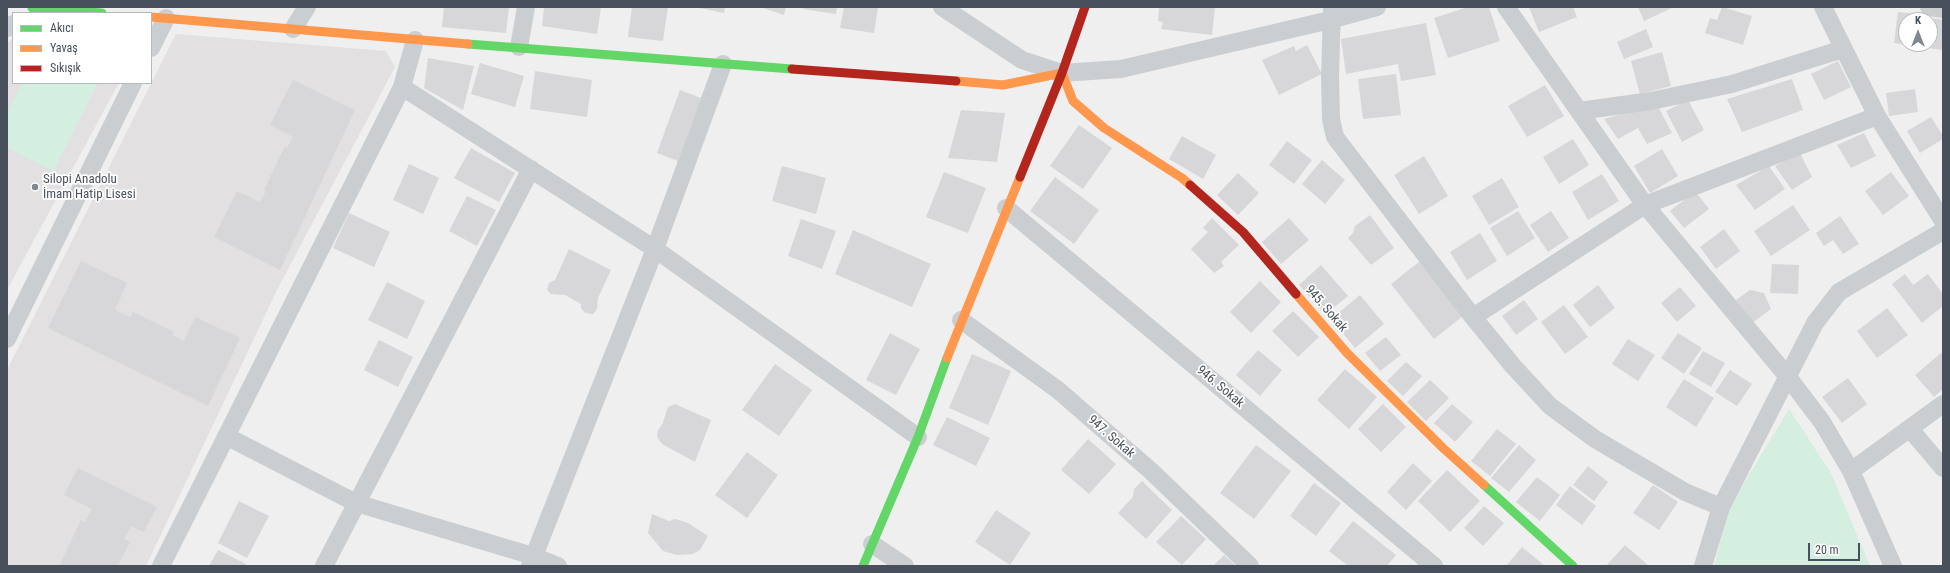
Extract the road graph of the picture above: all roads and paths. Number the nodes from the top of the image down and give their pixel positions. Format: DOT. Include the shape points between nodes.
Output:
graph roads {
  1 [pos="307,7"];
  2 [pos="526,7"];
  3 [pos="942,7"];
  4 [pos="1085,7"];
  5 [pos="1377,7"];
  6 [pos="1506,7"];
  7 [pos="1823,7"];
  8 [pos="1929,7"];
  9 [pos="1943,9"];
  10 [pos="29,10"];
  11 [pos="78,12"];
  12 [pos="1331,14"];
  13 [pos="158,17"];
  14 [pos="293,29"];
  15 [pos="415,40"];
  16 [pos="152,44"];
  17 [pos="519,47"];
  18 [pos="1844,49"];
  19 [pos="723,64"];
  20 [pos="1062,73"];
  21 [pos="134,84"];
  22 [pos="402,87"];
  23 [pos="1579,111"];
  24 [pos="1877,116"];
  25 [pos="531,169"];
  26 [pos="1645,205"];
  27 [pos="1006,208"];
  28 [pos="1943,221"];
  29 [pos="1943,231"];
  30 [pos="655,249"];
  31 [pos="1473,317"];
  32 [pos="961,320"];
  33 [pos="7,339"];
  34 [pos="1788,377"];
  35 [pos="1943,404"];
  36 [pos="1910,429"];
  37 [pos="226,436"];
  38 [pos="918,437"];
  39 [pos="1943,468"];
  40 [pos="1851,471"];
  41 [pos="356,503"];
  42 [pos="1721,507"];
  43 [pos="872,544"];
  44 [pos="531,561"];
  45 [pos="161,566"];
  46 [pos="324,566"];
  47 [pos="558,566"];
  48 [pos="863,566"];
  49 [pos="905,566"];
  50 [pos="1250,566"];
  51 [pos="1434,566"];
  52 [pos="1573,566"];
  53 [pos="1703,566"];
  54 [pos="1893,566"];
  1 -- 14 [label="street"];
  2 -- 17 [label="street"];
  3 -- 20 [label="street" via="1022,60"];
  4 -- 20 [label="street"];
  5 -- 12 [label="street"];
  6 -- 23 [label="street"];
  7 -- 18 [label="street"];
  8 -- 9 [label="street"];
  10 -- 11 [label="street"];
  12 -- 20 [label="street" via="1121,69"];
  12 -- 31 [label="street" via="1331,119 1334,137"];
  13 -- 14 [label="street"];
  13 -- 16 [label="street"];
  14 -- 15 [label="street"];
  15 -- 17 [label="street"];
  15 -- 22 [label="street"];
  17 -- 19 [label="street"];
  18 -- 23 [label="street" via="1732,84 1651,101"];
  18 -- 24 [label="street"];
  19 -- 20 [label="street" via="1003,85"];
  19 -- 30 [label="street"];
  20 -- 27 [label="street"];
  20 -- 52 [label="street, 945. Sokak" via="1074,102 1104,128 1182,178 1243,232 1347,353 1443,448"];
  21 -- 33 [label="street"];
  22 -- 25 [label="street"];
  22 -- 37 [label="street"];
  23 -- 26 [label="street"];
  24 -- 26 [label="street"];
  24 -- 28 [label="street"];
  25 -- 30 [label="street"];
  25 -- 41 [label="street"];
  26 -- 31 [label="street"];
  26 -- 34 [label="street"];
  27 -- 32 [label="street"];
  27 -- 51 [label="street, 946. Sokak"];
  29 -- 34 [label="street" via="1839,292 1815,323"];
  30 -- 38 [label="street"];
  30 -- 44 [label="street"];
  31 -- 42 [label="street" via="1550,406 1608,447 1685,492"];
  32 -- 38 [label="street"];
  32 -- 50 [label="street, 947. Sokak" via="1058,390 1151,471"];
  34 -- 40 [label="street" via="1822,422"];
  34 -- 42 [label="street"];
  35 -- 36 [label="street"];
  36 -- 39 [label="street"];
  36 -- 40 [label="street"];
  37 -- 41 [label="street"];
  37 -- 45 [label="street"];
  38 -- 43 [label="street"];
  40 -- 54 [label="street"];
  41 -- 44 [label="street"];
  41 -- 46 [label="street"];
  42 -- 53 [label="street"];
  43 -- 48 [label="street"];
  43 -- 49 [label="street"];
  44 -- 47 [label="street"];
}
